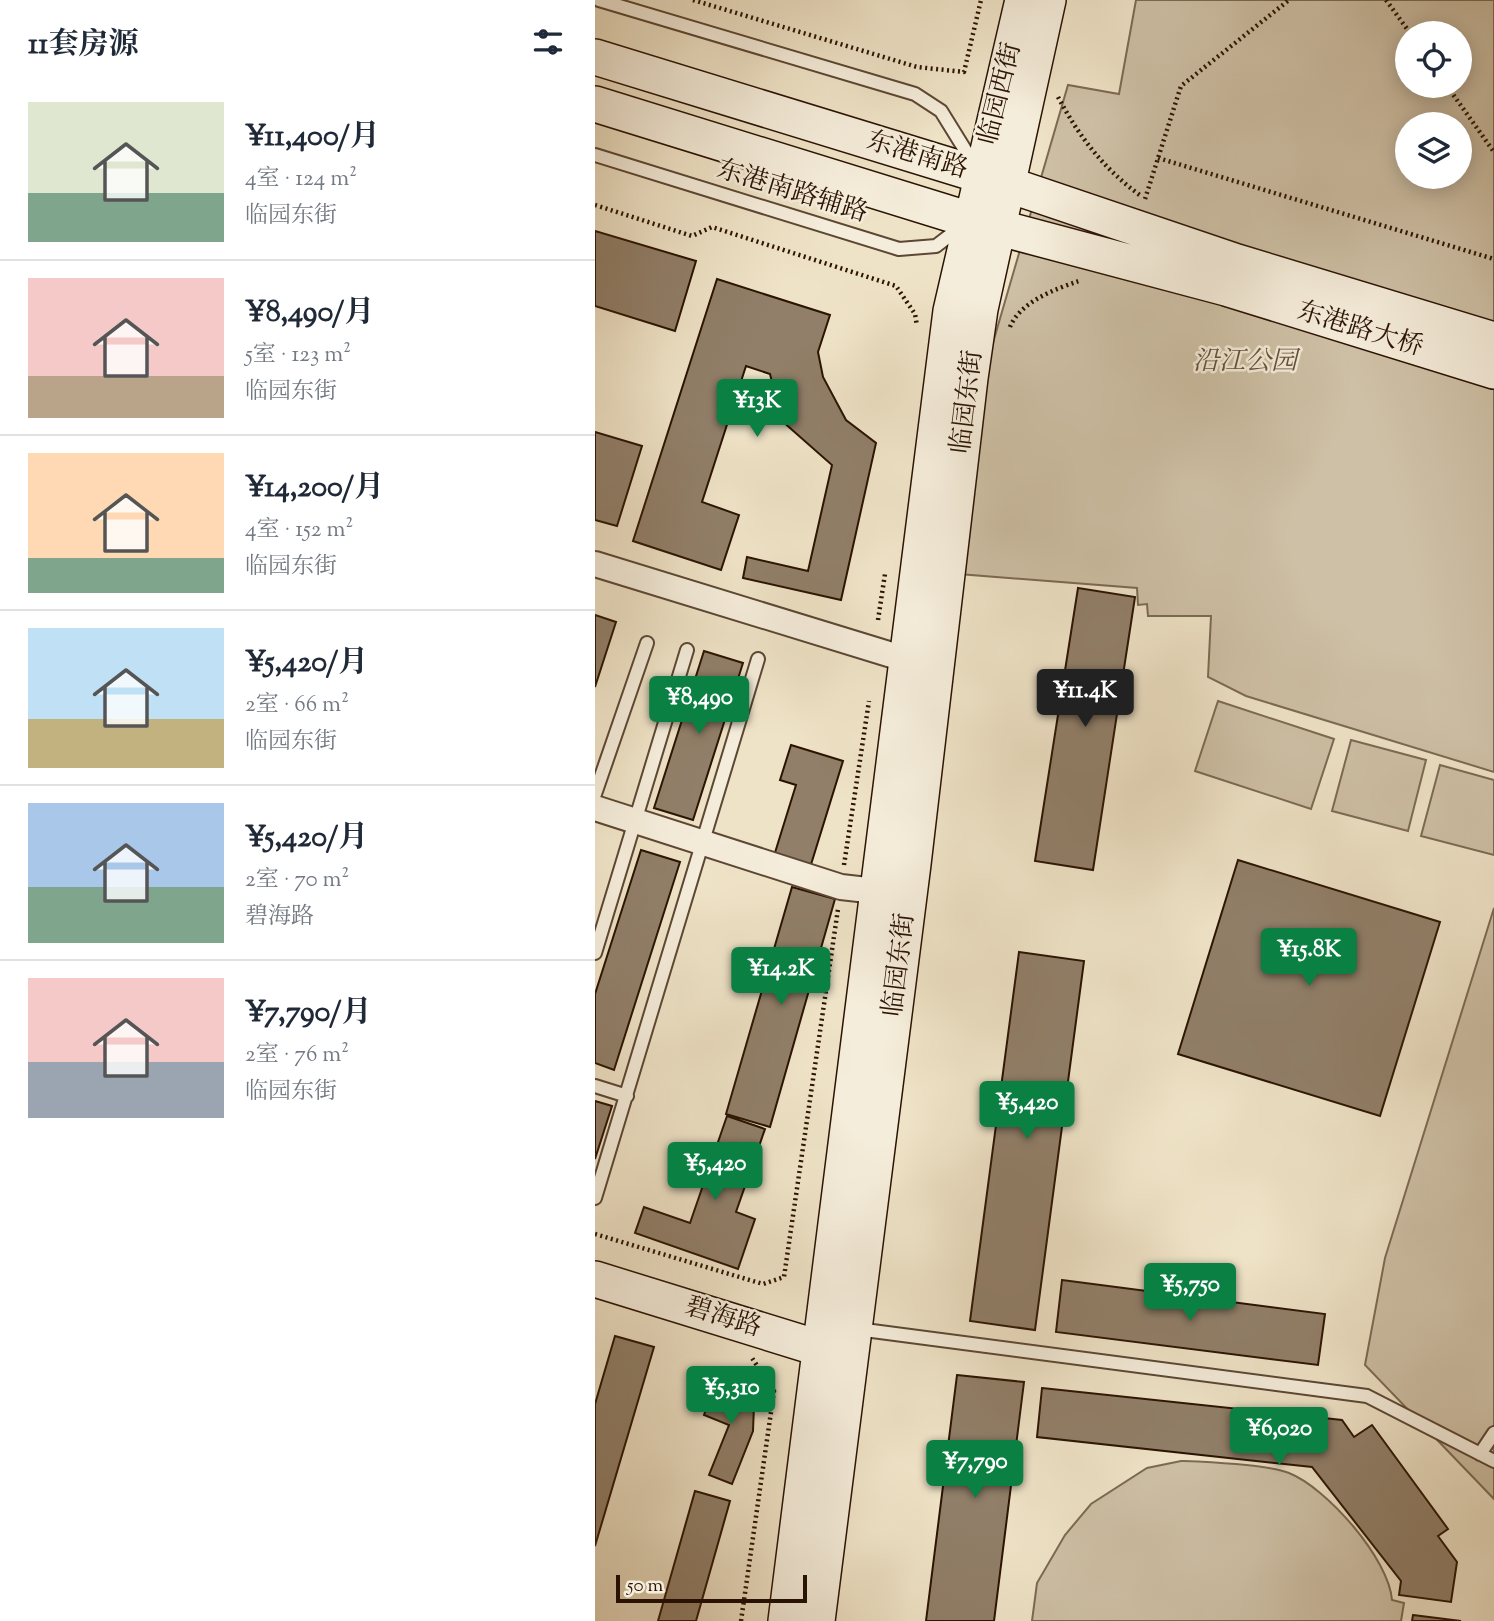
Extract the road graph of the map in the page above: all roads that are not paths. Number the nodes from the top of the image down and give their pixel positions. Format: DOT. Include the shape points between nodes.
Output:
graph roads {
  1 [pos="599,0"];
  2 [pos="1023,0"];
  3 [pos="1048,0"];
  4 [pos="595,57"];
  5 [pos="595,104"];
  6 [pos="595,155"];
  7 [pos="995,181"];
  8 [pos="984,223"];
  9 [pos="1232,275"];
  10 [pos="965,310"];
  11 [pos="1494,340"];
  12 [pos="1494,372"];
  13 [pos="595,564"];
  14 [pos="647,643"];
  15 [pos="687,650"];
  16 [pos="758,659"];
  17 [pos="908,660"];
  18 [pos="595,794"];
  19 [pos="595,808"];
  20 [pos="636,821"];
  21 [pos="702,842"];
  22 [pos="893,893"];
  23 [pos="595,953"];
  24 [pos="595,1086"];
  25 [pos="627,1096"];
  26 [pos="595,1198"];
  27 [pos="595,1279"];
  28 [pos="842,1345"];
  29 [pos="1494,1433"];
  30 [pos="1480,1454"];
  31 [pos="1494,1461"];
  32 [pos="786,1621"];
  33 [pos="817,1621"];
  1 -- 7 [label="lane" via="915,94 941,111"];
  2 -- 7 [label="street, 临园西街" via="1008,72"];
  3 -- 7 [label="street, 临园西街"];
  4 -- 7 [label="street, 东港南路"];
  5 -- 8 [label="street, 东港南路"];
  6 -- 8 [label="lane, 东港南路辅路" via="899,249 936,246"];
  7 -- 8 [label="street, 临园西街"];
  7 -- 9 [label="street, 东港南路"];
  8 -- 9 [label="street, 东港南路"];
  8 -- 10 [label="street, 临园西街"];
  9 -- 11 [label="street, 东港路大桥"];
  9 -- 12 [label="street, 东港路大桥"];
  10 -- 17 [label="street, 临园东街"];
  10 -- 22 [label="street, 临园东街"];
  13 -- 17 [label="street"];
  14 -- 18 [label="lane"];
  15 -- 20 [label="lane"];
  16 -- 21 [label="lane"];
  17 -- 22 [label="street, 临园东街"];
  19 -- 20 [label="street"];
  20 -- 21 [label="street"];
  20 -- 23 [label="lane"];
  21 -- 22 [label="street" via="841,887"];
  21 -- 25 [label="lane"];
  22 -- 28 [label="street, 临园东街"];
  24 -- 25 [label="lane"];
  25 -- 26 [label="lane"];
  27 -- 28 [label="street, 碧海路"];
  28 -- 30 [label="lane" via="1367,1395"];
  28 -- 32 [label="street, 临园东街"];
  28 -- 33 [label="street, 临园东街"];
  29 -- 30 [label="lane"];
  30 -- 31 [label="lane"];
}
